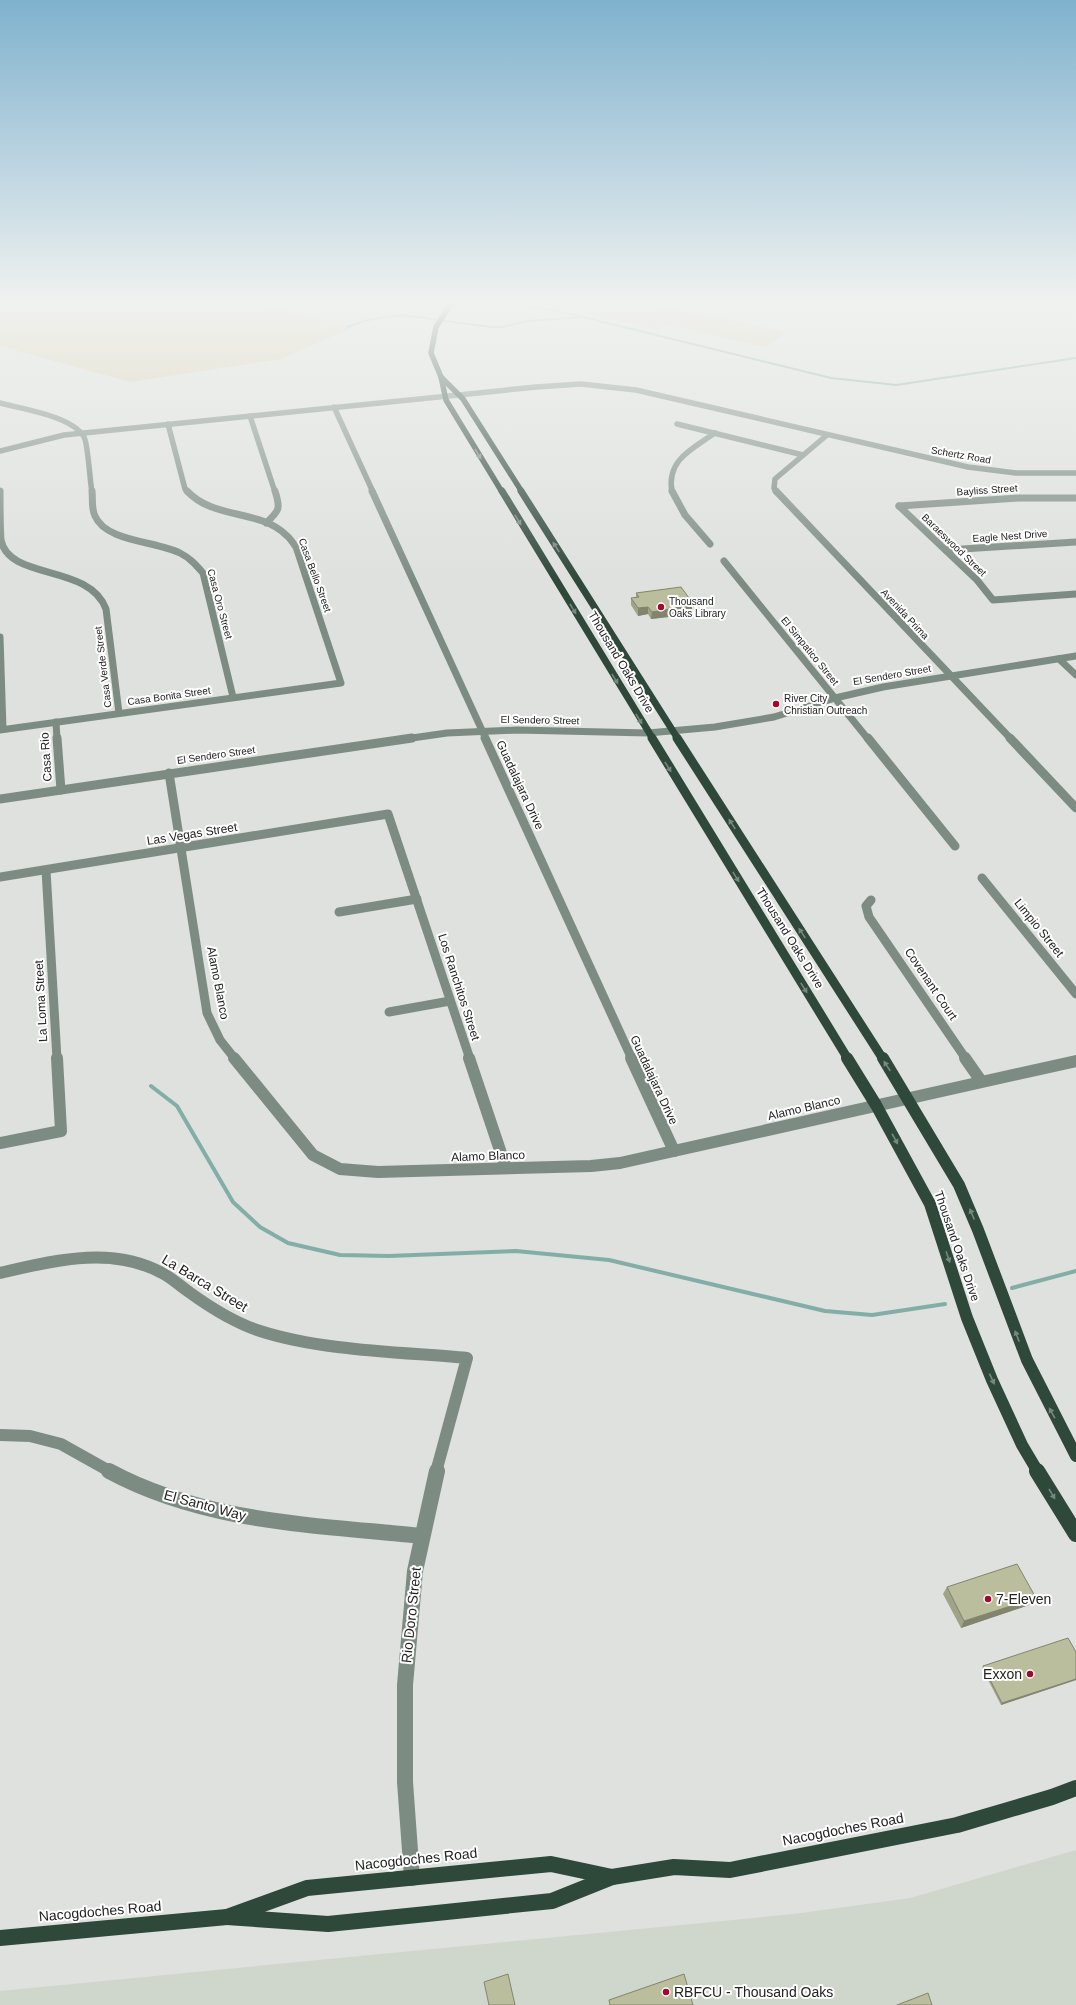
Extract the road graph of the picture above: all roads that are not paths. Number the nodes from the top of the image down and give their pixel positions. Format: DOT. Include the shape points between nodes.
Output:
graph roads {
  1 [pos="461,395"];
  2 [pos="465,395"];
  3 [pos="655,395"];
  4 [pos="444,397"];
  5 [pos="0,403"];
  6 [pos="334,407"];
  7 [pos="250,416"];
  8 [pos="168,424"];
  9 [pos="677,424"];
  10 [pos="82,433"];
  11 [pos="714,433"];
  12 [pos="826,435"];
  13 [pos="0,451"];
  14 [pos="803,455"];
  15 [pos="1076,473"];
  16 [pos="0,491"];
  17 [pos="1076,498"];
  18 [pos="899,506"];
  19 [pos="266,523"];
  20 [pos="1076,542"];
  21 [pos="710,544"];
  22 [pos="946,550"];
  23 [pos="724,561"];
  24 [pos="1076,594"];
  25 [pos="0,637"];
  26 [pos="1076,656"];
  27 [pos="1059,659"];
  28 [pos="1076,675"];
  29 [pos="950,676"];
  30 [pos="341,682"];
  31 [pos="233,697"];
  32 [pos="835,698"];
  33 [pos="118,713"];
  34 [pos="56,722"];
  35 [pos="2,730"];
  36 [pos="482,731"];
  37 [pos="673,732"];
  38 [pos="648,733"];
  39 [pos="169,773"];
  40 [pos="61,790"];
  41 [pos="0,799"];
  42 [pos="1076,808"];
  43 [pos="388,814"];
  44 [pos="955,846"];
  45 [pos="182,849"];
  46 [pos="46,870"];
  47 [pos="0,877"];
  48 [pos="982,878"];
  49 [pos="417,898"];
  50 [pos="871,900"];
  51 [pos="339,912"];
  52 [pos="1076,994"];
  53 [pos="450,1001"];
  54 [pos="389,1012"];
  55 [pos="1076,1061"];
  56 [pos="981,1081"];
  57 [pos="908,1099"];
  58 [pos="876,1105"];
  59 [pos="0,1143"];
  60 [pos="674,1151"];
  61 [pos="506,1168"];
  62 [pos="0,1273"];
  63 [pos="467,1358"];
  64 [pos="0,1435"];
  65 [pos="1076,1456"];
  66 [pos="1076,1534"];
  67 [pos="422,1536"];
  68 [pos="1076,1788"];
  69 [pos="612,1877"];
  70 [pos="412,1878"];
  71 [pos="227,1917"];
  72 [pos="0,1938"];
  1 -- 2 [label="street, Schertz Road"];
  1 -- 4 [label="street, Schertz Road"];
  37 -- 1 [label="main road, Thousand Oaks Drive, one-way"];
  3 -- 12 [label="street, Schertz Road"];
  4 -- 6 [label="street, Schertz Road"];
  4 -- 38 [label="main road, Thousand Oaks Drive, one-way"];
  5 -- 10 [label="street" via="66,423"];
  6 -- 7 [label="street, Schertz Road"];
  6 -- 36 [label="street, Guadalajara Drive"];
  7 -- 8 [label="street, Schertz Road"];
  7 -- 19 [label="street" via="280,504 277,513"];
  8 -- 10 [label="street, Schertz Road"];
  8 -- 19 [label="street, Casa Bello Street" via="185,489 190,496 216,509"];
  9 -- 11 [label="street"];
  10 -- 13 [label="street, Schertz Road" via="42,439"];
  10 -- 31 [label="street, Casa Oro Street" via="85,438 94,515 99,522 113,532 182,553 201,569"];
  11 -- 14 [label="street"];
  11 -- 21 [label="street" via="681,459 672,472 670,486 675,500"];
  12 -- 14 [label="street, Avenida Prima"];
  12 -- 15 [label="street, Schertz Road" via="968,467 1022,473"];
  14 -- 29 [label="street, Avenida Prima" via="775,479 774,488 778,495"];
  16 -- 33 [label="street, Casa Verde Street" via="1,541 7,554 28,566 85,584 102,600 106,609"];
  17 -- 18 [label="street, Bayliss Street" via="1019,498"];
  18 -- 22 [label="street, Baraeswood Street"];
  19 -- 30 [label="street, Casa Bello Street" via="286,534 296,547"];
  20 -- 22 [label="street, Eagle Nest Drive"];
  22 -- 24 [label="street, Baraeswood Street" via="977,580 993,600"];
  23 -- 32 [label="street, El Simpatico Street"];
  25 -- 35 [label="street"];
  26 -- 27 [label="street, El Sendero Street"];
  27 -- 28 [label="street"];
  27 -- 29 [label="street, El Sendero Street"];
  29 -- 32 [label="street, El Sendero Street"];
  29 -- 42 [label="street, Avenida Prima"];
  30 -- 31 [label="street, Casa Bonita Street"];
  31 -- 33 [label="street, Casa Bonita Street"];
  32 -- 37 [label="street, El Sendero Street" via="774,717"];
  32 -- 44 [label="street, El Simpatico Street"];
  33 -- 34 [label="street, Casa Bonita Street"];
  34 -- 35 [label="street, Casa Bonita Street"];
  34 -- 40 [label="street, Casa Rio"];
  36 -- 38 [label="street, El Sendero Street"];
  36 -- 39 [label="street, El Sendero Street" via="447,733"];
  36 -- 60 [label="street, Guadalajara Drive"];
  37 -- 38 [label="street, El Sendero Street"];
  57 -- 37 [label="main road, Thousand Oaks Drive, one-way"];
  38 -- 58 [label="main road, Thousand Oaks Drive, one-way"];
  39 -- 40 [label="street, El Sendero Street"];
  39 -- 45 [label="street, Alamo Blanco"];
  40 -- 41 [label="street, El Sendero Street"];
  43 -- 45 [label="street, Las Vegas Street"];
  43 -- 49 [label="street, Los Ranchitos Street"];
  45 -- 46 [label="street, Las Vegas Street"];
  45 -- 61 [label="street, Alamo Blanco" via="208,1013 214,1030 313,1155 340,1169 358,1172"];
  46 -- 47 [label="street, Las Vegas Street"];
  46 -- 59 [label="street, La Loma Street" via="61,1131"];
  48 -- 52 [label="street, Limpio Street"];
  49 -- 51 [label="street"];
  49 -- 53 [label="street, Los Ranchitos Street"];
  50 -- 56 [label="street, Covenant Court" via="866,906 869,917"];
  53 -- 54 [label="street"];
  53 -- 61 [label="street, Los Ranchitos Street"];
  55 -- 56 [label="street, Alamo Blanco"];
  56 -- 57 [label="street, Alamo Blanco"];
  57 -- 58 [label="street, Alamo Blanco"];
  65 -- 57 [label="main road, Thousand Oaks Drive, one-way" via="1021,1347 989,1264 978,1227 963,1193"];
  58 -- 60 [label="street, Alamo Blanco"];
  58 -- 66 [label="main road, Thousand Oaks Drive, one-way" via="930,1204 967,1318 1022,1445"];
  60 -- 61 [label="street, Alamo Blanco" via="626,1162 592,1166"];
  62 -- 63 [label="street, La Barca Street" via="85,1256 112,1257 161,1272 232,1319 260,1331 317,1344"];
  63 -- 67 [label="street, Rio Doro Street" via="438,1464"];
  64 -- 67 [label="street, El Santo Way" via="30,1436 61,1444 130,1481 169,1497 218,1511 256,1519"];
  67 -- 70 [label="street, Rio Doro Street" via="416,1564 405,1670 406,1837"];
  68 -- 69 [label="main road, Nacogdoches Road" via="1052,1798 957,1825 730,1870 674,1867"];
  69 -- 70 [label="main road, Nacogdoches Road" via="551,1864"];
  69 -- 71 [label="main road, Nacogdoches Road" via="552,1901 427,1914 328,1924"];
  70 -- 71 [label="main road, Nacogdoches Road" via="307,1888"];
  71 -- 72 [label="main road, Nacogdoches Road"];
}
